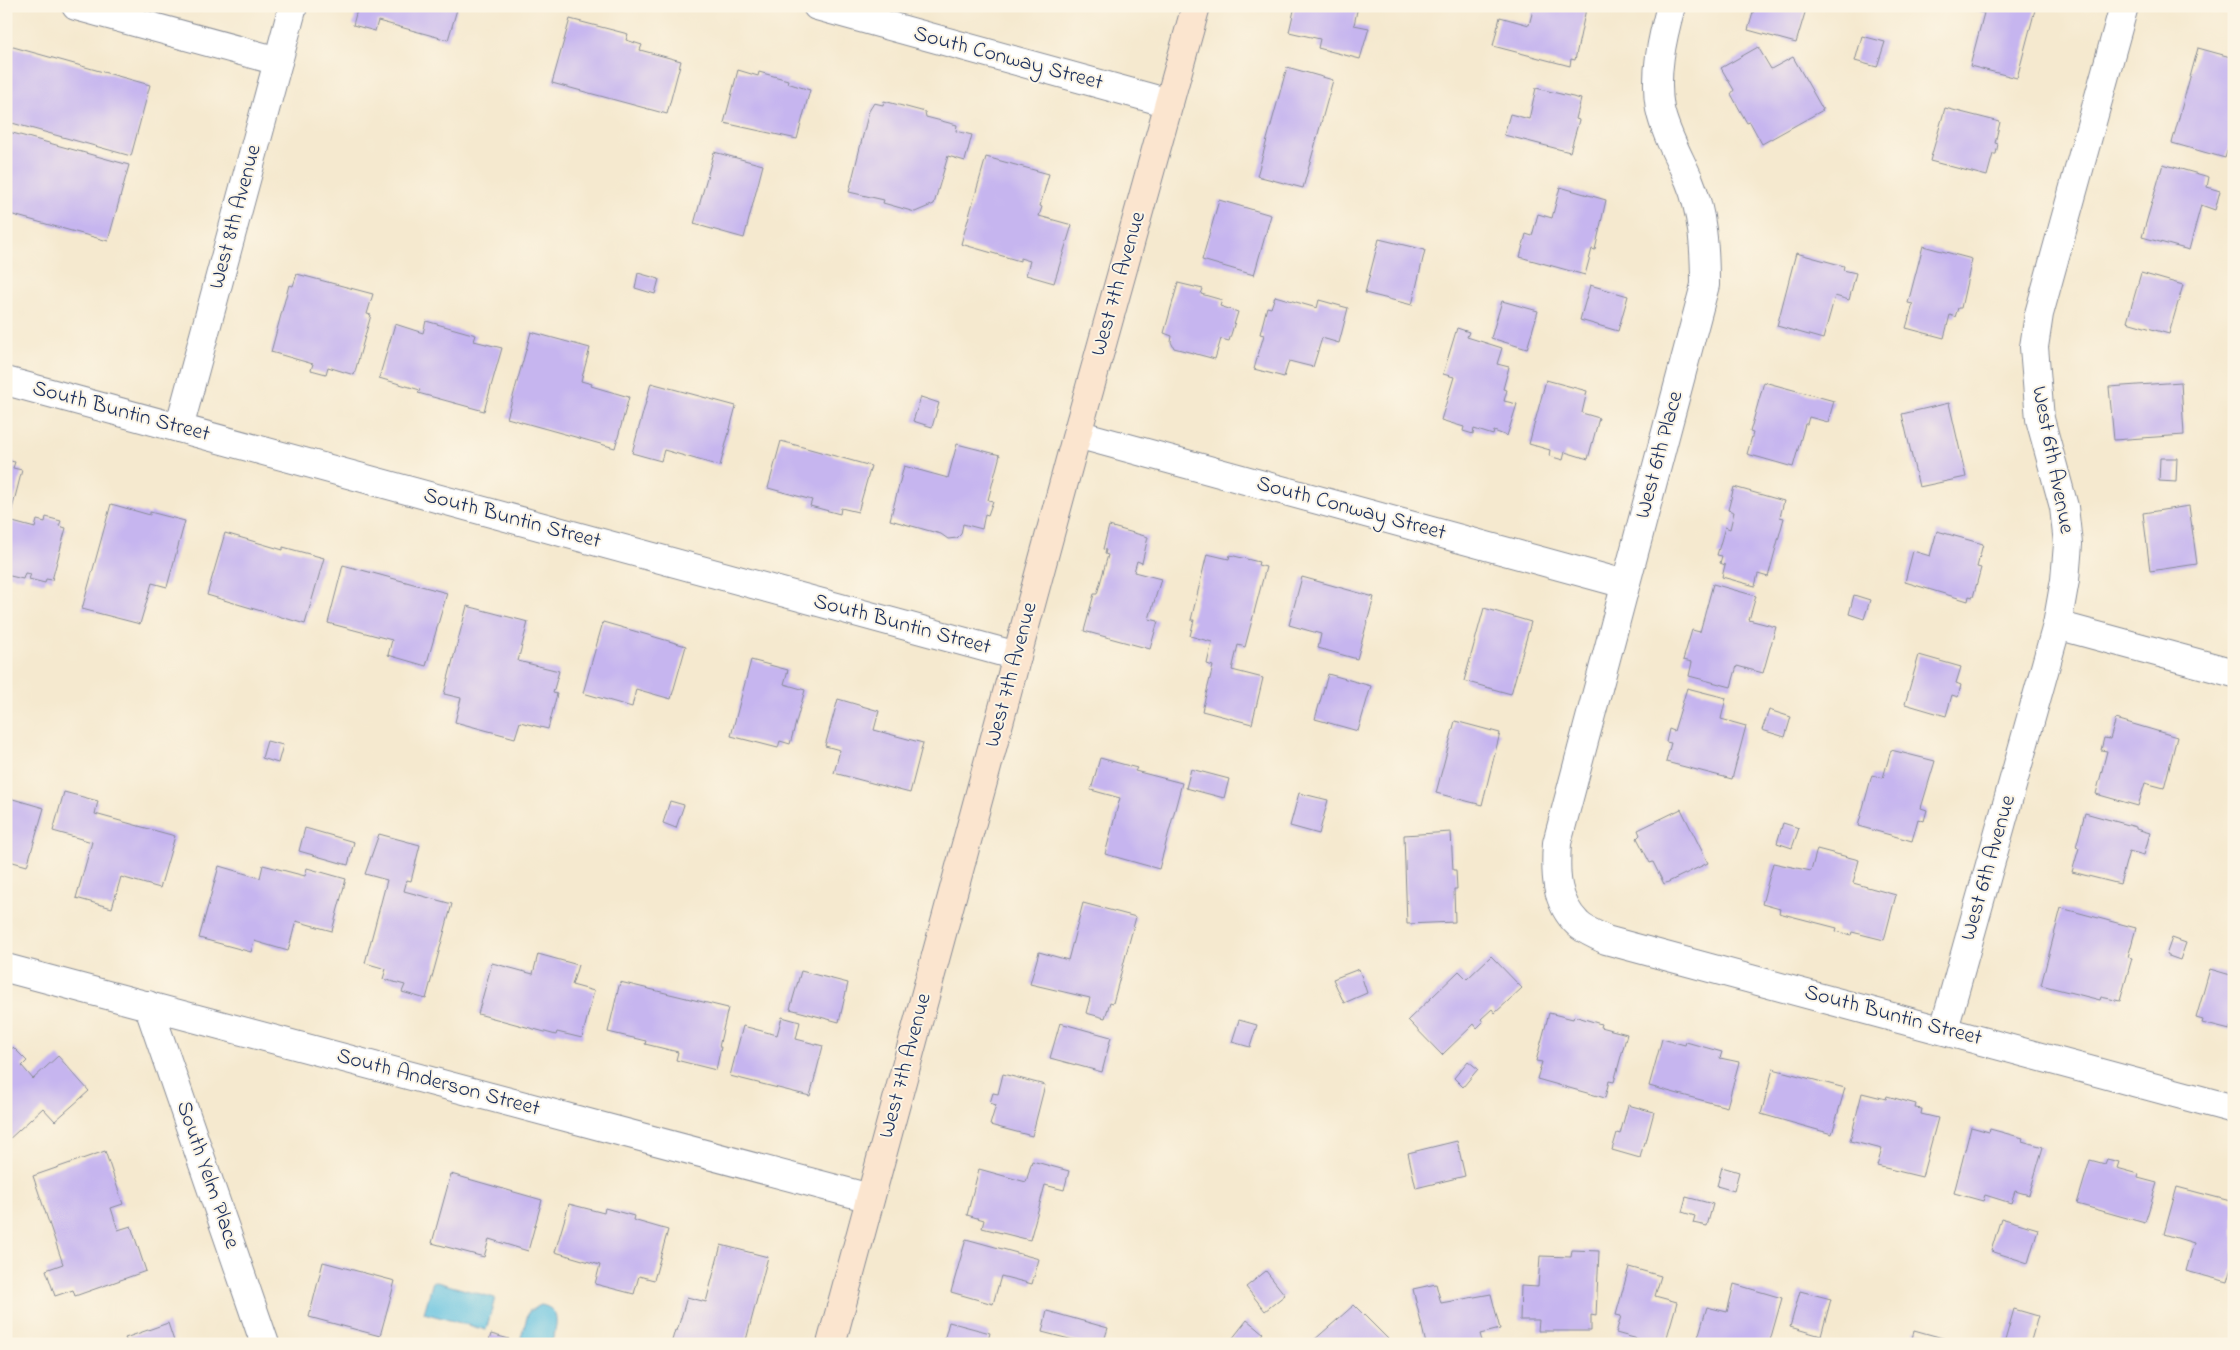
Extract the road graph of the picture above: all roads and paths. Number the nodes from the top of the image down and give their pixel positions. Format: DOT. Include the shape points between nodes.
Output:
graph roads {
  1 [pos="76,6"];
  2 [pos="293,6"];
  3 [pos="817,6"];
  4 [pos="1196,6"];
  5 [pos="1671,6"];
  6 [pos="2124,6"];
  7 [pos="278,61"];
  8 [pos="1169,103"];
  9 [pos="6,381"];
  10 [pos="179,428"];
  11 [pos="1077,434"];
  12 [pos="1625,584"];
  13 [pos="2057,625"];
  14 [pos="1017,656"];
  15 [pos="2234,673"];
  16 [pos="1563,905"];
  17 [pos="6,968"];
  18 [pos="148,1006"];
  19 [pos="1944,1029"];
  20 [pos="2234,1108"];
  21 [pos="870,1198"];
  22 [pos="266,1344"];
  23 [pos="831,1344"];
  1 -- 7 [label="street"];
  2 -- 7 [label="street, West 8th Avenue"];
  3 -- 8 [label="street, South Conway Street"];
  4 -- 8 [label="street, West 7th Avenue"];
  5 -- 12 [label="street, West 6th Place" via="1658,71 1660,110 1690,182 1700,220 1706,247 1706,285"];
  6 -- 13 [label="street, West 6th Avenue" via="2039,314 2034,347 2040,419 2064,507 2068,544"];
  7 -- 10 [label="street, West 8th Avenue"];
  8 -- 11 [label="street, West 7th Avenue"];
  9 -- 10 [label="street, South Buntin Street"];
  10 -- 14 [label="street, South Buntin Street"];
  11 -- 12 [label="street, South Conway Street"];
  11 -- 14 [label="street, West 7th Avenue"];
  12 -- 16 [label="street, West 6th Place" via="1557,843 1555,874"];
  13 -- 15 [label="street"];
  13 -- 19 [label="street, West 6th Avenue"];
  14 -- 21 [label="street, West 7th Avenue"];
  16 -- 19 [label="street, South Buntin Street" via="1579,925 1606,940"];
  17 -- 18 [label="street, South Anderson Street"];
  18 -- 21 [label="street, South Anderson Street"];
  18 -- 22 [label="street, South Yelm Place"];
  19 -- 20 [label="street, South Buntin Street"];
  21 -- 23 [label="street, West 7th Avenue"];
}
